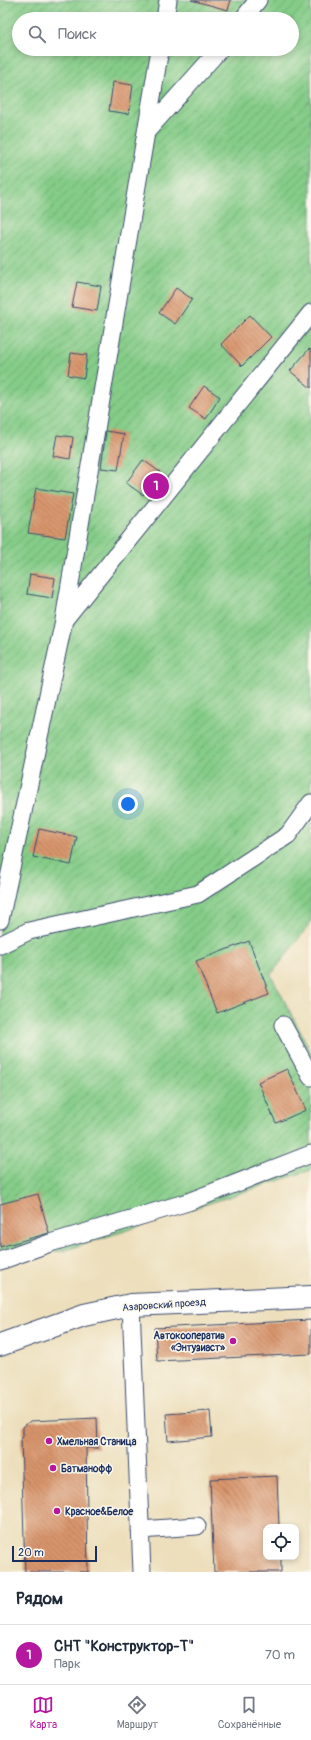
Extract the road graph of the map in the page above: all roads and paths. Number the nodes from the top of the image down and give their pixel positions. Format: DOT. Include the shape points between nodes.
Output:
graph roads {
  1 [pos="168,0"];
  2 [pos="258,0"];
  3 [pos="166,12"];
  4 [pos="249,12"];
  5 [pos="159,56"];
  6 [pos="214,56"];
  7 [pos="146,132"];
  8 [pos="311,312"];
  9 [pos="64,620"];
  10 [pos="311,804"];
  11 [pos="0,920"];
  12 [pos="0,945"];
  13 [pos="283,1025"];
  14 [pos="311,1077"];
  15 [pos="311,1154"];
  16 [pos="0,1261"];
  17 [pos="311,1297"];
  18 [pos="131,1305"];
  19 [pos="0,1345"];
  20 [pos="197,1526"];
  21 [pos="140,1530"];
  22 [pos="142,1572"];
  1 -- 3 [label="lane"];
  2 -- 4 [label="lane"];
  5 -- 7 [label="lane"];
  6 -- 7 [label="lane"];
  7 -- 9 [label="lane"];
  8 -- 9 [label="lane"];
  9 -- 11 [label="lane"];
  10 -- 12 [label="lane" via="288,835 198,894 29,931"];
  13 -- 14 [label="lane"];
  15 -- 16 [label="lane" via="188,1202 50,1243"];
  17 -- 18 [label="street, Азаровский проезд"];
  18 -- 19 [label="street, Азаровский проезд" via="84,1315"];
  18 -- 21 [label="lane"];
  20 -- 21 [label="lane"];
  21 -- 22 [label="lane"];
}
